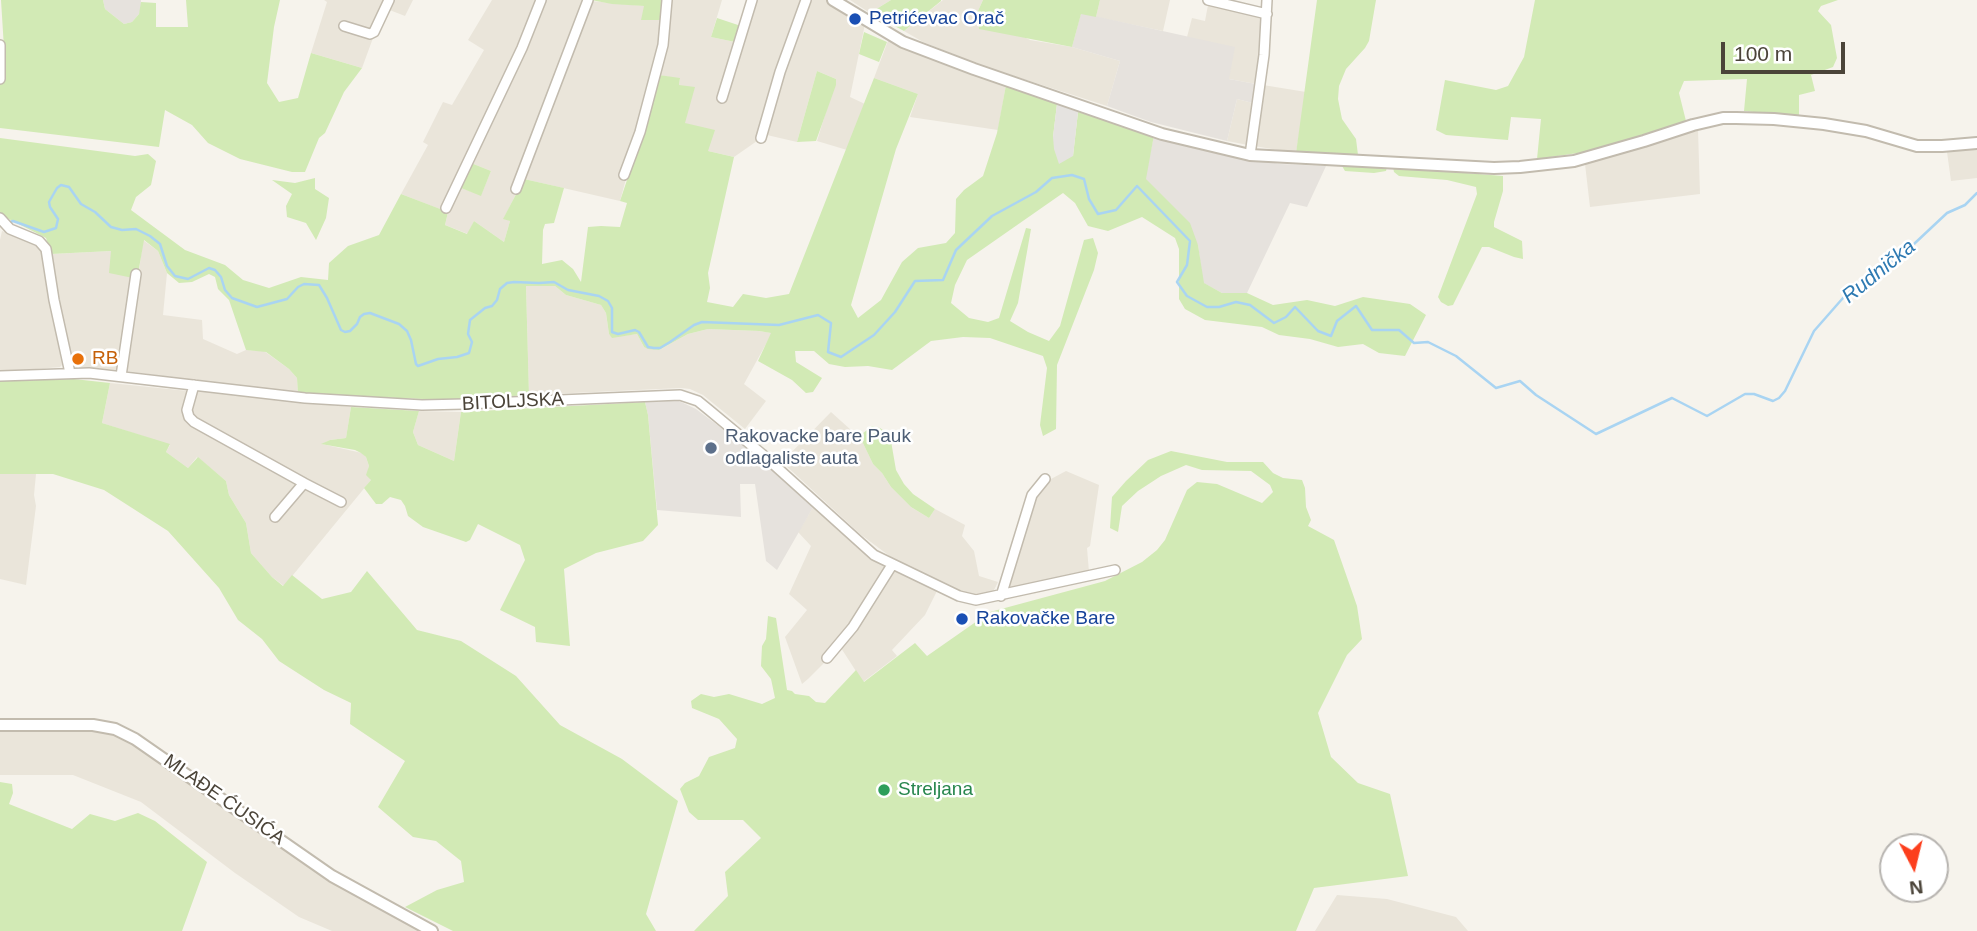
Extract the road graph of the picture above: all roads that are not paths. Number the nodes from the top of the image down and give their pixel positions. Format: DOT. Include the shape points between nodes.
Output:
graph roads {
  1 [pos="389,0"];
  2 [pos="541,0"];
  3 [pos="588,0"];
  4 [pos="667,0"];
  5 [pos="752,0"];
  6 [pos="806,0"];
  7 [pos="833,0"];
  8 [pos="1208,0"];
  9 [pos="1267,0"];
  10 [pos="1266,14"];
  11 [pos="344,26"];
  12 [pos="0,45"];
  13 [pos="0,79"];
  14 [pos="722,98"];
  15 [pos="761,138"];
  16 [pos="1977,143"];
  17 [pos="1250,155"];
  18 [pos="624,175"];
  19 [pos="516,189"];
  20 [pos="446,208"];
  21 [pos="3,222"];
  22 [pos="136,274"];
  23 [pos="70,373"];
  24 [pos="0,376"];
  25 [pos="121,376"];
  26 [pos="194,385"];
  27 [pos="1045,479"];
  28 [pos="304,483"];
  29 [pos="341,502"];
  30 [pos="275,517"];
  31 [pos="892,565"];
  32 [pos="1115,570"];
  33 [pos="1002,596"];
  34 [pos="827,658"];
  35 [pos="0,725"];
  36 [pos="432,931"];
  1 -- 11 [label="street" via="370,34"];
  2 -- 20 [label="street"];
  3 -- 19 [label="street"];
  4 -- 18 [label="street" via="663,45"];
  5 -- 14 [label="street"];
  6 -- 15 [label="street"];
  7 -- 17 [label="street" via="903,42 974,69 1163,134"];
  8 -- 10 [label="street"];
  9 -- 10 [label="street"];
  10 -- 17 [label="street"];
  12 -- 13 [label="street"];
  16 -- 17 [label="street" via="1917,146 1824,124 1723,118 1574,161 1520,167"];
  21 -- 23 [label="street" via="46,249"];
  22 -- 25 [label="street"];
  23 -- 24 [label="street, BITOLJSKA"];
  23 -- 25 [label="street, BITOLJSKA"];
  25 -- 26 [label="street, BITOLJSKA"];
  26 -- 28 [label="street" via="187,410 194,422"];
  26 -- 31 [label="street, BITOLJSKA" via="422,405 688,396 762,454 874,555"];
  27 -- 33 [label="street" via="1032,495"];
  28 -- 29 [label="street"];
  28 -- 30 [label="street"];
  31 -- 33 [label="street, BITOLJSKA" via="958,596 976,600"];
  31 -- 34 [label="street" via="853,627"];
  32 -- 33 [label="street"];
  35 -- 36 [label="street, MLAĐE ĆUSIĆA" via="93,725 135,739 332,876"];
}
